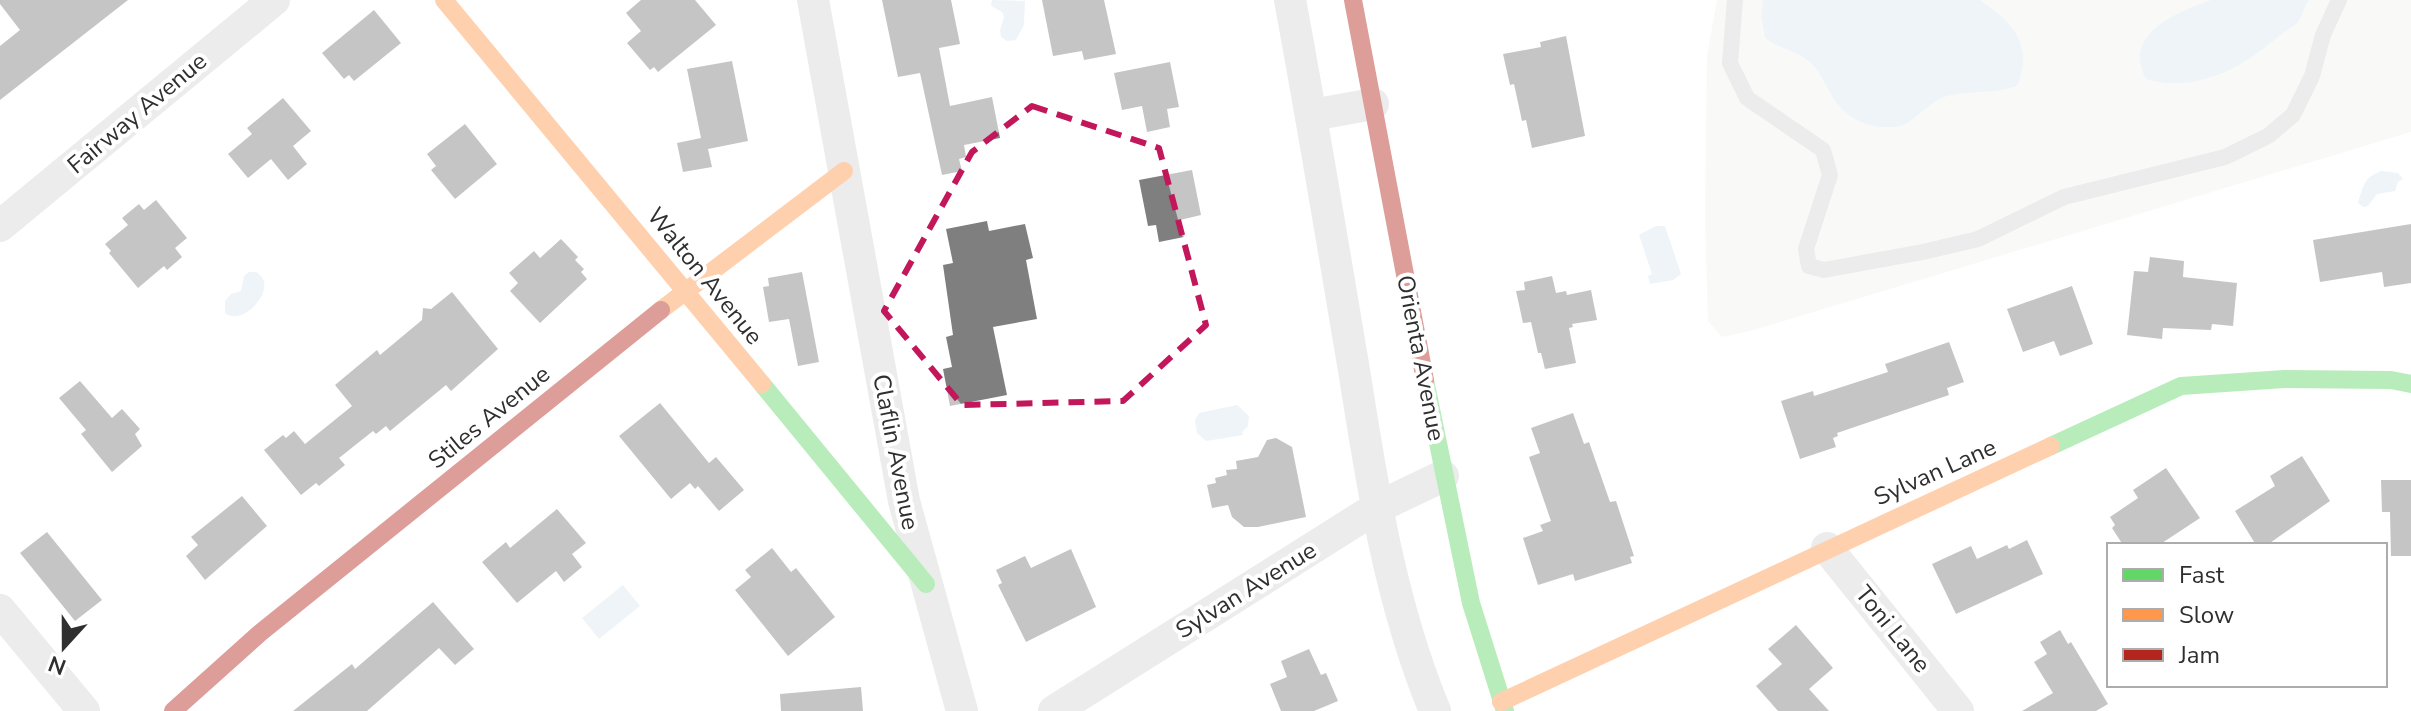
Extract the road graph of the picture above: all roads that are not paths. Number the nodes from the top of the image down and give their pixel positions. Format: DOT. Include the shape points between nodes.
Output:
graph roads {
  1 [pos="274,0"];
  2 [pos="444,0"];
  3 [pos="813,0"];
  4 [pos="1290,0"];
  5 [pos="1353,0"];
  6 [pos="1735,0"];
  7 [pos="2339,0"];
  8 [pos="1373,104"];
  9 [pos="1312,115"];
  10 [pos="844,171"];
  11 [pos="0,226"];
  12 [pos="685,291"];
  13 [pos="2411,384"];
  14 [pos="1443,476"];
  15 [pos="1376,508"];
  16 [pos="1827,548"];
  17 [pos="926,584"];
  18 [pos="0,610"];
  19 [pos="1503,706"];
  20 [pos="84,711"];
  21 [pos="173,711"];
  22 [pos="962,711"];
  23 [pos="1054,711"];
  24 [pos="1435,711"];
  25 [pos="1958,711"];
  1 -- 11 [label="street, Fairway Avenue"];
  2 -- 12 [label="street, Walton Avenue"];
  3 -- 10 [label="street, Claflin Avenue"];
  4 -- 9 [label="street"];
  5 -- 8 [label="street, Orienta Avenue"];
  6 -- 7 [label="lane" via="1730,63 1747,98 1823,150 1830,175 1806,249 1809,266 1824,270 1978,239 2064,197 2225,157 2268,136 2293,115"];
  8 -- 9 [label="street"];
  8 -- 14 [label="street, Orienta Avenue"];
  9 -- 15 [label="street"];
  10 -- 12 [label="street, Stiles Avenue"];
  10 -- 17 [label="street, Claflin Avenue" via="904,501"];
  12 -- 17 [label="street, Walton Avenue"];
  12 -- 21 [label="street, Stiles Avenue" via="260,633"];
  13 -- 16 [label="street, Sylvan Lane" via="2284,379 2181,386"];
  14 -- 15 [label="street, Sylvan Avenue"];
  14 -- 19 [label="street, Orienta Avenue" via="1471,603"];
  15 -- 23 [label="street, Sylvan Avenue"];
  15 -- 24 [label="street" via="1409,641"];
  16 -- 19 [label="street, Sylvan Lane"];
  16 -- 25 [label="street, Toni Lane"];
  17 -- 22 [label="street, Claflin Avenue"];
  18 -- 20 [label="street"];
}
